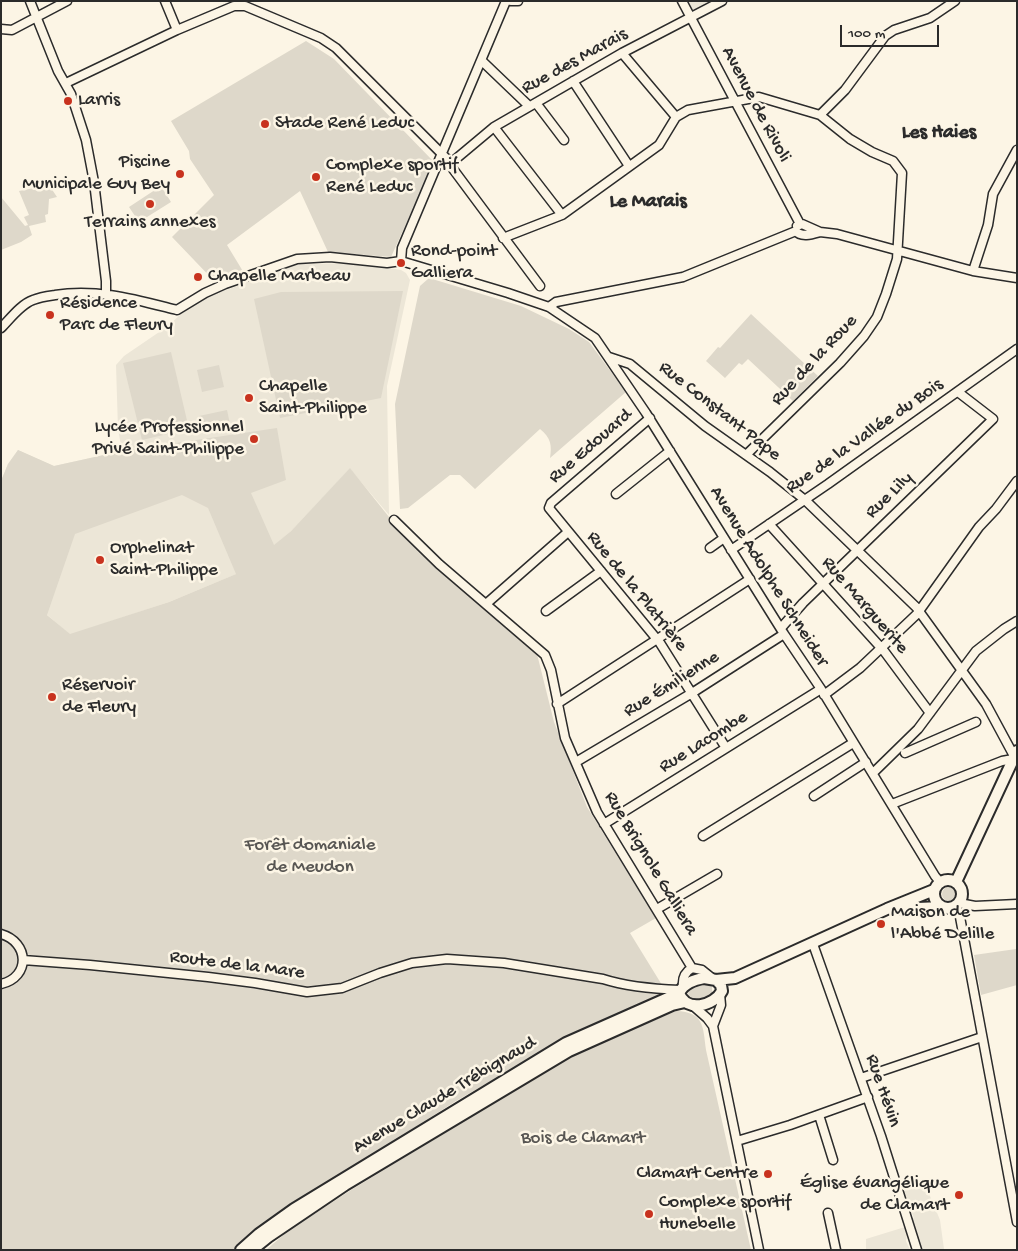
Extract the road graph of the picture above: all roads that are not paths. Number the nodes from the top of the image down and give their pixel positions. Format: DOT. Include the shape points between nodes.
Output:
graph roads {
  1 [pos="30,1"];
  2 [pos="67,1"];
  3 [pos="165,1"];
  4 [pos="506,1"];
  5 [pos="511,1"];
  6 [pos="518,1"];
  7 [pos="682,1"];
  8 [pos="722,1"];
  9 [pos="955,1"];
  10 [pos="247,4"];
  11 [pos="691,17"];
  12 [pos="36,18"];
  13 [pos="1,29"];
  14 [pos="177,30"];
  15 [pos="622,53"];
  16 [pos="482,61"];
  17 [pos="573,81"];
  18 [pos="66,83"];
  19 [pos="736,102"];
  20 [pos="533,105"];
  21 [pos="820,115"];
  22 [pos="676,117"];
  23 [pos="494,127"];
  24 [pos="564,140"];
  25 [pos="1017,150"];
  26 [pos="442,155"];
  27 [pos="451,163"];
  28 [pos="629,166"];
  29 [pos="562,215"];
  30 [pos="802,229"];
  31 [pos="504,238"];
  32 [pos="898,252"];
  33 [pos="401,261"];
  34 [pos="973,271"];
  35 [pos="1017,278"];
  36 [pos="540,286"];
  37 [pos="106,294"];
  38 [pos="549,307"];
  39 [pos="1,328"];
  40 [pos="1017,349"];
  41 [pos="609,357"];
  42 [pos="958,392"];
  43 [pos="650,418"];
  44 [pos="670,451"];
  45 [pos="747,454"];
  46 [pos="1017,481"];
  47 [pos="616,494"];
  48 [pos="805,500"];
  49 [pos="394,520"];
  50 [pos="769,524"];
  51 [pos="568,532"];
  52 [pos="724,538"];
  53 [pos="710,548"];
  54 [pos="731,550"];
  55 [pos="858,550"];
  56 [pos="600,571"];
  57 [pos="750,579"];
  58 [pos="824,584"];
  59 [pos="486,604"];
  60 [pos="919,610"];
  61 [pos="546,611"];
  62 [pos="1017,621"];
  63 [pos="782,632"];
  64 [pos="657,639"];
  65 [pos="881,647"];
  66 [pos="962,670"];
  67 [pos="822,692"];
  68 [pos="692,693"];
  69 [pos="557,704"];
  70 [pos="930,713"];
  71 [pos="976,722"];
  72 [pos="853,743"];
  73 [pos="726,748"];
  74 [pos="905,753"];
  75 [pos="1015,755"];
  76 [pos="576,762"];
  77 [pos="866,762"];
  78 [pos="872,773"];
  79 [pos="814,796"];
  80 [pos="892,804"];
  81 [pos="604,824"];
  82 [pos="703,836"];
  83 [pos="718,874"];
  84 [pos="956,882"];
  85 [pos="937,886"];
  86 [pos="958,904"];
  87 [pos="1017,904"];
  88 [pos="942,907"];
  89 [pos="657,909"];
  90 [pos="887,909"];
  91 [pos="1,934"];
  92 [pos="813,944"];
  93 [pos="23,960"];
  94 [pos="692,968"];
  95 [pos="735,978"];
  96 [pos="714,979"];
  97 [pos="1,984"];
  98 [pos="721,993"];
  99 [pos="684,995"];
  100 [pos="712,1026"];
  101 [pos="982,1037"];
  102 [pos="861,1078"];
  103 [pos="868,1097"];
  104 [pos="818,1114"];
  105 [pos="737,1141"];
  106 [pos="833,1160"];
  107 [pos="828,1213"];
  108 [pos="1017,1222"];
  109 [pos="241,1250"];
  110 [pos="252,1250"];
  111 [pos="759,1250"];
  112 [pos="836,1250"];
  113 [pos="917,1250"];
  1 -- 12 [label="street"];
  2 -- 12 [label="street"];
  3 -- 14 [label="street"];
  4 -- 16 [label="street"];
  5 -- 6 [label="street"];
  7 -- 11 [label="street, Avenue de Rivoli"];
  8 -- 11 [label="street, Rue des Marais"];
  9 -- 21 [label="street" via="930,18 885,36 845,90"];
  10 -- 14 [label="street" via="234,6"];
  10 -- 26 [label="street" via="336,48"];
  11 -- 15 [label="street, Rue des Marais"];
  11 -- 19 [label="street, Avenue de Rivoli"];
  12 -- 13 [label="street" via="12,30"];
  12 -- 18 [label="street"];
  14 -- 18 [label="street"];
  15 -- 17 [label="street, Rue des Marais"];
  15 -- 22 [label="street"];
  16 -- 20 [label="street"];
  16 -- 26 [label="street"];
  17 -- 20 [label="street, Rue des Marais"];
  17 -- 28 [label="street"];
  18 -- 37 [label="street" via="86,140 94,182"];
  19 -- 21 [label="street" via="759,97"];
  19 -- 22 [label="street" via="688,110"];
  19 -- 30 [label="street, Avenue de Rivoli"];
  20 -- 23 [label="street, Rue des Marais"];
  20 -- 24 [label="street"];
  21 -- 32 [label="street, Rue de la Roue" via="850,139 893,161 902,173"];
  22 -- 28 [label="street" via="659,145"];
  23 -- 27 [label="street, Rue des Marais"];
  23 -- 29 [label="street"];
  25 -- 34 [label="street" via="993,194 988,225"];
  26 -- 27 [label="street"];
  26 -- 33 [label="street" via="402,248"];
  27 -- 31 [label="street"];
  28 -- 29 [label="street"];
  29 -- 31 [label="street"];
  30 -- 32 [label="street" via="837,234"];
  30 -- 38 [label="street" via="683,277 556,302"];
  31 -- 36 [label="street"];
  32 -- 34 [label="street"];
  32 -- 45 [label="street, Rue de la Roue" via="877,318 864,336"];
  33 -- 37 [label="street, Avenue Adolphe Schneider" via="330,257 297,259 225,284 177,310"];
  33 -- 38 [label="street, Avenue Adolphe Schneider"];
  34 -- 35 [label="street"];
  37 -- 39 [label="street, Avenue Adolphe Schneider" via="66,293 32,300"];
  38 -- 41 [label="street, Avenue Adolphe Schneider" via="595,338"];
  40 -- 42 [label="street, Rue de la Vallée du Bois"];
  41 -- 43 [label="street, Avenue Adolphe Schneider"];
  41 -- 45 [label="street, Rue Constant Pape" via="630,364 698,420"];
  42 -- 48 [label="street, Rue de la Vallée du Bois"];
  42 -- 55 [label="street, Rue Lily" via="993,419"];
  43 -- 44 [label="street, Avenue Adolphe Schneider"];
  43 -- 51 [label="street, Rue Edouard" via="549,506"];
  44 -- 47 [label="street"];
  44 -- 52 [label="street, Avenue Adolphe Schneider"];
  45 -- 48 [label="street, Rue Constant Pape"];
  46 -- 60 [label="street, Rue Lacombe"];
  48 -- 50 [label="street, Rue de la Vallée du Bois"];
  48 -- 55 [label="street, Rue Constant Pape"];
  49 -- 59 [label="street, Rue Brignole Galliera"];
  50 -- 54 [label="street, Rue de la Vallée du Bois"];
  50 -- 58 [label="street, Rue Marguerite"];
  51 -- 56 [label="street, Rue de la Platrière"];
  51 -- 59 [label="street"];
  52 -- 53 [label="street"];
  52 -- 54 [label="street, Avenue Adolphe Schneider"];
  54 -- 57 [label="street, Avenue Adolphe Schneider"];
  55 -- 58 [label="street, Rue Lily"];
  55 -- 60 [label="street, Rue Constant Pape"];
  56 -- 61 [label="street"];
  56 -- 64 [label="street, Rue de la Platrière"];
  57 -- 63 [label="street, Avenue Adolphe Schneider"];
  57 -- 64 [label="street"];
  58 -- 63 [label="street, Rue Lily" via="803,603"];
  58 -- 65 [label="street, Rue Marguerite"];
  59 -- 69 [label="street, Rue Brignole Galliera" via="545,656"];
  60 -- 65 [label="street, Rue Lacombe"];
  60 -- 66 [label="street, Rue Constant Pape"];
  62 -- 66 [label="street" via="976,651"];
  63 -- 67 [label="street, Avenue Adolphe Schneider"];
  63 -- 68 [label="street, Rue Émilienne"];
  64 -- 68 [label="street, Rue de la Platrière"];
  64 -- 69 [label="street"];
  65 -- 67 [label="street, Rue Lacombe" via="860,668"];
  65 -- 70 [label="street, Rue Marguerite"];
  66 -- 70 [label="street"];
  66 -- 75 [label="street, Rue Constant Pape"];
  67 -- 72 [label="street, Avenue Adolphe Schneider"];
  67 -- 73 [label="street, Rue Lacombe"];
  68 -- 73 [label="street, Rue de la Platrière"];
  68 -- 76 [label="street, Rue Émilienne"];
  69 -- 76 [label="street, Rue Brignole Galliera" via="564,738"];
  70 -- 78 [label="street"];
  71 -- 74 [label="street"];
  72 -- 77 [label="street, Avenue Adolphe Schneider"];
  72 -- 82 [label="street"];
  73 -- 81 [label="street, Rue Lacombe"];
  75 -- 80 [label="street"];
  75 -- 84 [label="main road"];
  76 -- 81 [label="street, Rue Brignole Galliera"];
  77 -- 78 [label="street, Avenue Adolphe Schneider"];
  77 -- 79 [label="street"];
  78 -- 80 [label="street, Avenue Adolphe Schneider"];
  80 -- 85 [label="street, Avenue Adolphe Schneider" via="935,876"];
  81 -- 89 [label="street, Rue Brignole Galliera"];
  83 -- 89 [label="street"];
  84 -- 85 [label="main road" via="948,879"];
  84 -- 86 [label="main road" via="962,891"];
  85 -- 88 [label="main road" via="935,900"];
  85 -- 90 [label="main road"];
  86 -- 87 [label="street"];
  86 -- 88 [label="main road"];
  86 -- 101 [label="street"];
  88 -- 90 [label="main road"];
  89 -- 94 [label="street, Rue Brignole Galliera"];
  90 -- 92 [label="main road"];
  91 -- 93 [label="street" via="15,940"];
  92 -- 95 [label="main road"];
  92 -- 102 [label="street, Rue Hévin"];
  93 -- 97 [label="street" via="17,975"];
  93 -- 99 [label="street, Route de la Mare" via="208,977 306,992 342,988 412,963 447,958 504,963"];
  94 -- 96 [label="street" via="702,970"];
  94 -- 99 [label="street" via="683,980"];
  95 -- 96 [label="main road"];
  95 -- 98 [label="main road"];
  96 -- 98 [label="main road" via="721,985"];
  96 -- 99 [label="main road" via="696,980"];
  98 -- 99 [label="main road" via="710,1003 702,1005"];
  98 -- 100 [label="street" via="721,1005"];
  99 -- 100 [label="street"];
  99 -- 109 [label="main road, Avenue Claude Trébignaud" via="566,1043 294,1209"];
  99 -- 110 [label="main road, Avenue Claude Trébignaud" via="672,1005 569,1051 345,1185"];
  100 -- 105 [label="street"];
  101 -- 102 [label="street"];
  101 -- 108 [label="street"];
  102 -- 103 [label="street, Rue Hévin"];
  103 -- 104 [label="street"];
  103 -- 113 [label="street, Rue Hévin"];
  104 -- 105 [label="street"];
  104 -- 106 [label="street"];
  105 -- 111 [label="street"];
  107 -- 112 [label="street"];
}
